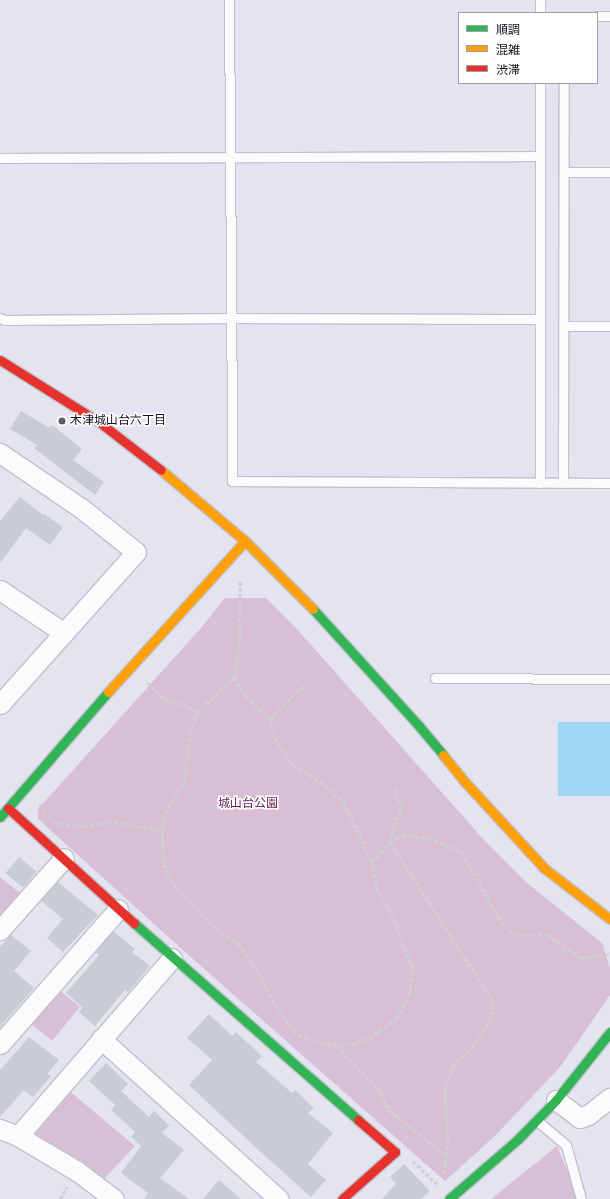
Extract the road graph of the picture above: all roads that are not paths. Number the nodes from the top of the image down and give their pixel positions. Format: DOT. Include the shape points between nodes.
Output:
graph roads {
  1 [pos="229,0"];
  2 [pos="540,0"];
  3 [pos="540,12"];
  4 [pos="598,16"];
  5 [pos="610,16"];
  6 [pos="540,84"];
  7 [pos="564,84"];
  8 [pos="229,156"];
  9 [pos="539,156"];
  10 [pos="0,158"];
  11 [pos="565,172"];
  12 [pos="610,172"];
  13 [pos="0,318"];
  14 [pos="230,318"];
  15 [pos="540,319"];
  16 [pos="564,326"];
  17 [pos="610,326"];
  18 [pos="0,360"];
  19 [pos="0,453"];
  20 [pos="540,483"];
  21 [pos="563,483"];
  22 [pos="610,483"];
  23 [pos="245,541"];
  24 [pos="0,590"];
  25 [pos="64,633"];
  26 [pos="435,678"];
  27 [pos="610,679"];
  28 [pos="0,704"];
  29 [pos="8,808"];
  30 [pos="0,817"];
  31 [pos="64,858"];
  32 [pos="118,909"];
  33 [pos="610,919"];
  34 [pos="0,930"];
  35 [pos="172,958"];
  36 [pos="610,1032"];
  37 [pos="101,1040"];
  38 [pos="0,1044"];
  39 [pos="610,1098"];
  40 [pos="556,1100"];
  41 [pos="536,1120"];
  42 [pos="0,1129"];
  43 [pos="18,1136"];
  44 [pos="450,1198"];
  45 [pos="114,1199"];
  46 [pos="279,1199"];
  47 [pos="342,1199"];
  48 [pos="581,1199"];
  1 -- 8 [label="lane"];
  2 -- 3 [label="lane"];
  4 -- 5 [label="lane"];
  6 -- 9 [label="lane"];
  7 -- 11 [label="lane"];
  8 -- 9 [label="lane"];
  8 -- 10 [label="lane"];
  8 -- 14 [label="lane"];
  9 -- 15 [label="lane"];
  11 -- 12 [label="lane"];
  11 -- 16 [label="lane"];
  13 -- 14 [label="lane"];
  14 -- 15 [label="lane"];
  14 -- 20 [label="lane" via="232,481"];
  15 -- 20 [label="lane"];
  16 -- 17 [label="lane"];
  16 -- 21 [label="lane"];
  18 -- 23 [label="street" via="99,422"];
  19 -- 25 [label="street" via="82,508 136,552"];
  20 -- 21 [label="lane"];
  21 -- 22 [label="lane"];
  23 -- 29 [label="street" via="139,656"];
  23 -- 33 [label="street" via="340,638 465,782 544,868"];
  24 -- 25 [label="street"];
  25 -- 28 [label="street"];
  26 -- 27 [label="lane"];
  29 -- 30 [label="street"];
  29 -- 31 [label="street"];
  31 -- 32 [label="street"];
  31 -- 34 [label="street"];
  32 -- 35 [label="street"];
  32 -- 38 [label="street"];
  35 -- 37 [label="street"];
  35 -- 47 [label="street" via="395,1152"];
  36 -- 40 [label="street"];
  37 -- 43 [label="street"];
  37 -- 46 [label="street"];
  39 -- 40 [label="street" via="580,1118"];
  40 -- 41 [label="street"];
  41 -- 44 [label="street"];
  41 -- 48 [label="lane" via="566,1145"];
  42 -- 43 [label="street"];
  43 -- 45 [label="street" via="76,1171"];
}
